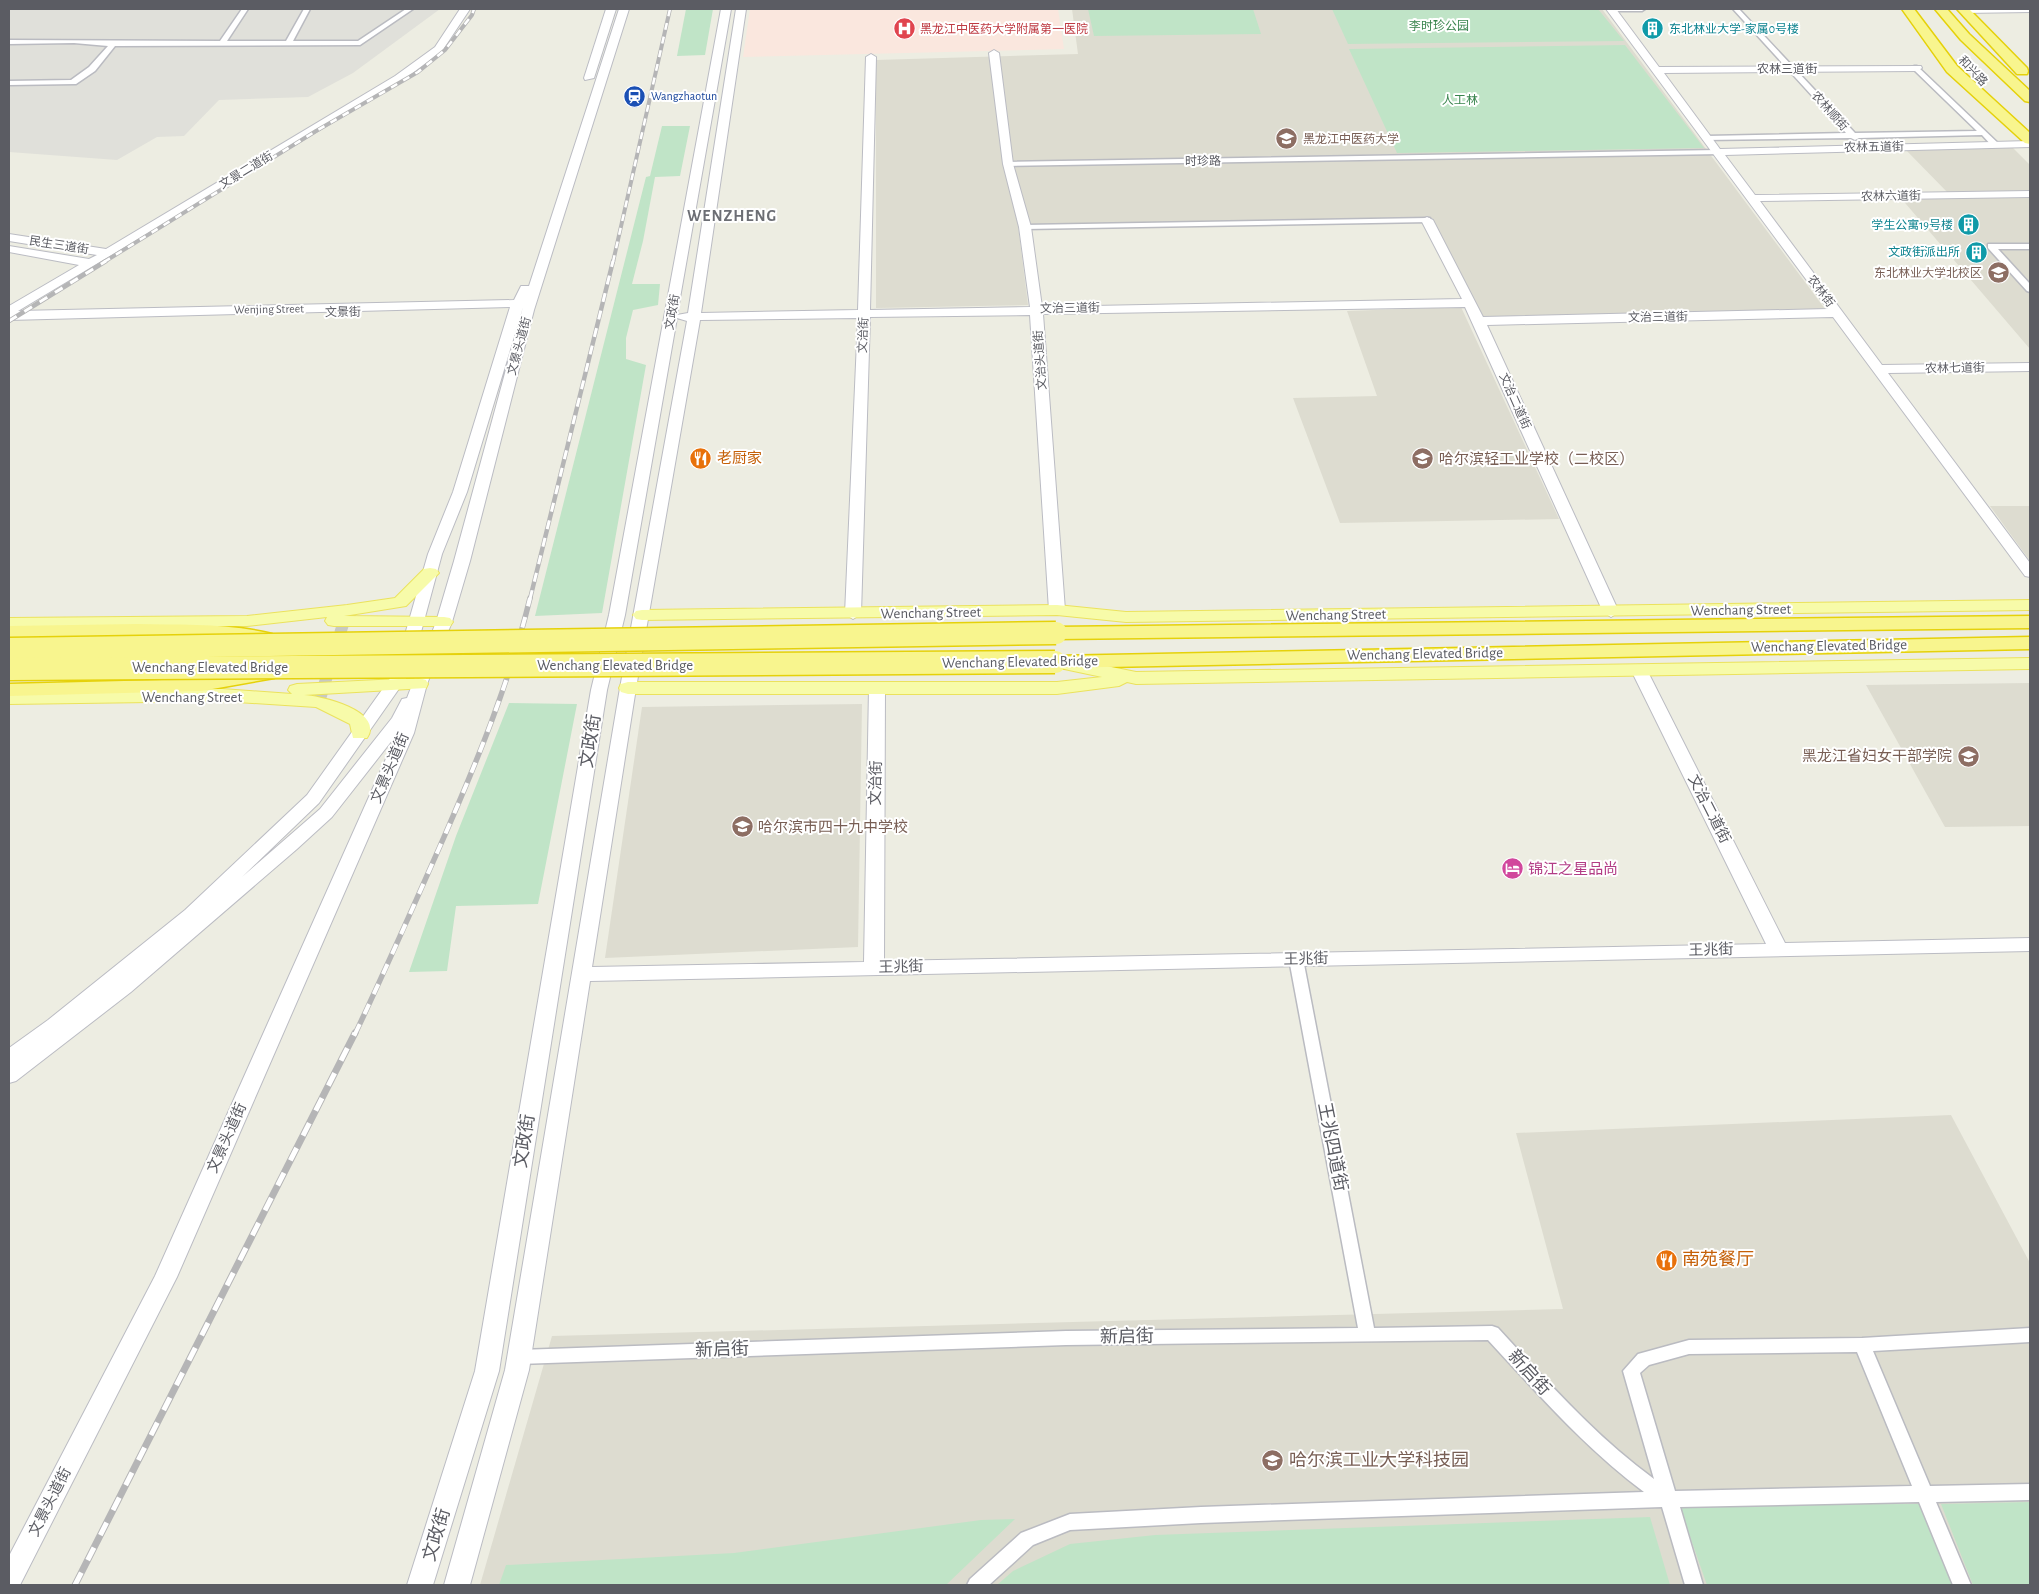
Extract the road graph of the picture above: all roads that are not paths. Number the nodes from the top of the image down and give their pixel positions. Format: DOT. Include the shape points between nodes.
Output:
graph roads {
  1 [pos="245,9"];
  2 [pos="308,9"];
  3 [pos="410,9"];
  4 [pos="465,9"];
  5 [pos="611,9"];
  6 [pos="624,9"];
  7 [pos="726,9"];
  8 [pos="741,9"];
  9 [pos="1612,9"];
  10 [pos="1642,9"];
  11 [pos="1736,9"];
  12 [pos="1896,9"];
  13 [pos="1908,9"];
  14 [pos="1923,9"];
  15 [pos="1941,9"];
  16 [pos="1963,9"];
  17 [pos="2030,9"];
  18 [pos="9,42"];
  19 [pos="222,43"];
  20 [pos="289,43"];
  21 [pos="113,44"];
  22 [pos="1980,52"];
  23 [pos="994,54"];
  24 [pos="870,57"];
  25 [pos="1963,61"];
  26 [pos="1918,68"];
  27 [pos="1791,69"];
  28 [pos="1952,69"];
  29 [pos="1657,70"];
  30 [pos="2030,78"];
  31 [pos="9,83"];
  32 [pos="2030,88"];
  33 [pos="2030,98"];
  34 [pos="1994,106"];
  35 [pos="2030,126"];
  36 [pos="1983,133"];
  37 [pos="1852,135"];
  38 [pos="1708,138"];
  39 [pos="2030,140"];
  40 [pos="2030,144"];
  41 [pos="1996,145"];
  42 [pos="1863,148"];
  43 [pos="1718,152"];
  44 [pos="1008,164"];
  45 [pos="2030,194"];
  46 [pos="1752,198"];
  47 [pos="1427,220"];
  48 [pos="1025,227"];
  49 [pos="9,236"];
  50 [pos="2030,246"];
  51 [pos="9,249"];
  52 [pos="108,253"];
  53 [pos="89,263"];
  54 [pos="2030,290"];
  55 [pos="1469,303"];
  56 [pos="523,307"];
  57 [pos="1036,309"];
  58 [pos="9,311"];
  59 [pos="864,313"];
  60 [pos="1838,314"];
  61 [pos="9,316"];
  62 [pos="694,316"];
  63 [pos="671,317"];
  64 [pos="9,321"];
  65 [pos="1479,321"];
  66 [pos="2030,367"];
  67 [pos="1879,369"];
  68 [pos="430,573"];
  69 [pos="2030,573"];
  70 [pos="2030,605"];
  71 [pos="1056,610"];
  72 [pos="1788,610"];
  73 [pos="1611,612"];
  74 [pos="803,614"];
  75 [pos="853,614"];
  76 [pos="617,615"];
  77 [pos="642,615"];
  78 [pos="1126,617"];
  79 [pos="247,621"];
  80 [pos="416,622"];
  81 [pos="444,622"];
  82 [pos="2030,622"];
  83 [pos="9,623"];
  84 [pos="1905,623"];
  85 [pos="9,632"];
  86 [pos="1056,633"];
  87 [pos="2030,643"];
  88 [pos="1920,644"];
  89 [pos="318,645"];
  90 [pos="9,649"];
  91 [pos="1055,662"];
  92 [pos="2030,664"];
  93 [pos="1820,666"];
  94 [pos="308,667"];
  95 [pos="9,669"];
  96 [pos="1639,670"];
  97 [pos="1136,678"];
  98 [pos="419,684"];
  99 [pos="394,685"];
  100 [pos="628,688"];
  101 [pos="794,688"];
  102 [pos="877,688"];
  103 [pos="9,690"];
  104 [pos="600,690"];
  105 [pos="222,695"];
  106 [pos="9,698"];
  107 [pos="360,734"];
  108 [pos="2030,945"];
  109 [pos="1778,948"];
  110 [pos="1296,959"];
  111 [pos="874,968"];
  112 [pos="581,974"];
  113 [pos="9,1058"];
  114 [pos="9,1076"];
  115 [pos="1367,1334"];
  116 [pos="2030,1335"];
  117 [pos="1862,1345"];
  118 [pos="519,1357"];
  119 [pos="2030,1492"];
  120 [pos="1924,1494"];
  121 [pos="1668,1499"];
  122 [pos="9,1581"];
  123 [pos="420,1585"];
  124 [pos="457,1585"];
  125 [pos="976,1585"];
  126 [pos="1694,1585"];
  127 [pos="1962,1585"];
  1 -- 19 [label="street"];
  2 -- 20 [label="street"];
  3 -- 20 [label="street" via="360,43"];
  4 -- 52 [label="main road, 文景二道街" via="439,49 399,78"];
  5 -- 56 [label="main road, 文景头道街" via="529,274"];
  6 -- 56 [label="main road, 文景头道街"];
  7 -- 63 [label="main road, 文政街"];
  8 -- 62 [label="main road, 文政街"];
  9 -- 10 [label="street"];
  9 -- 29 [label="main road, 农林街"];
  11 -- 27 [label="street, 农林顺街"];
  12 -- 28 [label="highway, 和兴路" via="1915,36"];
  13 -- 28 [label="highway, 和兴路"];
  14 -- 25 [label="highway, 和兴路"];
  15 -- 22 [label="highway"];
  16 -- 17 [label="main road"];
  16 -- 30 [label="highway"];
  18 -- 21 [label="street"];
  19 -- 20 [label="street"];
  19 -- 21 [label="street"];
  21 -- 31 [label="street" via="92,69 74,82"];
  22 -- 32 [label="highway"];
  22 -- 33 [label="highway"];
  23 -- 44 [label="main road, 文治头道街"];
  24 -- 59 [label="main road, 文治街"];
  25 -- 34 [label="highway"];
  25 -- 35 [label="highway, 和兴路"];
  26 -- 27 [label="main road, 农林三道街"];
  26 -- 36 [label="street"];
  27 -- 29 [label="main road, 农林三道街"];
  27 -- 37 [label="street, 农林顺街"];
  28 -- 34 [label="highway, 和兴路"];
  29 -- 38 [label="main road, 农林街"];
  34 -- 39 [label="highway, 和兴路"];
  36 -- 37 [label="street"];
  36 -- 41 [label="street"];
  37 -- 38 [label="street"];
  37 -- 42 [label="street, 农林顺街"];
  38 -- 43 [label="main road, 农林街"];
  40 -- 41 [label="main road, 农林五道街"];
  41 -- 42 [label="main road, 农林五道街"];
  42 -- 43 [label="main road, 农林五道街"];
  43 -- 44 [label="street, 时珍路"];
  43 -- 46 [label="main road, 农林街"];
  44 -- 48 [label="main road, 文治头道街"];
  45 -- 46 [label="main road, 农林六道街"];
  46 -- 60 [label="main road, 农林街"];
  47 -- 48 [label="street"];
  47 -- 55 [label="main road, 文治二道街"];
  48 -- 57 [label="main road, 文治头道街"];
  49 -- 52 [label="main road, 民生三道街"];
  50 -- 54 [label="street" via="1991,246"];
  51 -- 53 [label="main road, 民生三道街"];
  52 -- 53 [label="main road, 文景二道街"];
  53 -- 58 [label="main road, 文景二道街"];
  55 -- 57 [label="main road, 文治三道街"];
  55 -- 65 [label="main road, 文治二道街"];
  56 -- 61 [label="main road, Wenjing Street"];
  56 -- 64 [label="main road, 文景街" via="27,318"];
  56 -- 68 [label="main road, 文景头道街"];
  56 -- 81 [label="main road, 文景头道街" via="462,561"];
  57 -- 59 [label="main road, 文治三道街"];
  57 -- 71 [label="main road, 文治头道街"];
  59 -- 62 [label="main road, 文治三道街"];
  59 -- 75 [label="main road, 文治街"];
  60 -- 65 [label="main road, 文治三道街"];
  60 -- 67 [label="main road, 农林街"];
  62 -- 63 [label="main road, 文治三道街"];
  62 -- 77 [label="main road, 文政街"];
  63 -- 76 [label="main road, 文政街"];
  65 -- 73 [label="main road, 文治二道街"];
  66 -- 67 [label="main road, 农林七道街"];
  67 -- 69 [label="main road, 农林街"];
  68 -- 79 [label="main road" via="400,602"];
  68 -- 80 [label="main road, 文景头道街"];
  70 -- 72 [label="main road, Wenchang Street"];
  71 -- 75 [label="main road, Wenchang Street"];
  71 -- 78 [label="main road, Wenchang Street"];
  72 -- 73 [label="main road, Wenchang Street"];
  72 -- 84 [label="main road"];
  73 -- 78 [label="main road, Wenchang Street"];
  74 -- 75 [label="main road, Wenchang Street"];
  74 -- 77 [label="main road, Wenchang Street"];
  74 -- 101 [label="main road" via="775,623 769,676 773,682"];
  76 -- 77 [label="main road"];
  76 -- 104 [label="main road, 文政街"];
  77 -- 100 [label="main road, 文政街"];
  78 -- 86 [label="main road"];
  79 -- 80 [label="main road"];
  79 -- 83 [label="main road"];
  80 -- 81 [label="main road"];
  80 -- 98 [label="main road, 文景头道街"];
  80 -- 99 [label="main road, 文景头道街" via="402,673"];
  81 -- 98 [label="main road, 文景头道街"];
  82 -- 84 [label="highway, Wenchang Elevated Bridge"];
  84 -- 86 [label="highway, Wenchang Elevated Bridge"];
  85 -- 89 [label="highway, bridge" via="222,632"];
  86 -- 89 [label="highway, Wenchang Elevated Bridge, bridge"];
  87 -- 88 [label="highway, Wenchang Elevated Bridge"];
  88 -- 91 [label="highway, Wenchang Elevated Bridge"];
  88 -- 93 [label="main road"];
  89 -- 90 [label="highway, Wenchang Elevated Bridge, bridge"];
  91 -- 94 [label="highway, Wenchang Elevated Bridge, bridge"];
  91 -- 97 [label="main road"];
  92 -- 93 [label="main road"];
  93 -- 96 [label="main road"];
  94 -- 95 [label="highway, Wenchang Elevated Bridge, bridge"];
  94 -- 103 [label="highway, bridge" via="202,685"];
  96 -- 97 [label="main road"];
  96 -- 109 [label="main road, 文治二道街"];
  97 -- 102 [label="main road" via="1058,688"];
  98 -- 99 [label="main road"];
  98 -- 114 [label="main road, 文景头道街" via="400,718 326,813 124,987"];
  98 -- 122 [label="main road, 文景头道街" via="406,733 166,1277"];
  99 -- 105 [label="main road"];
  99 -- 107 [label="main road, 文景头道街"];
  100 -- 101 [label="main road"];
  100 -- 104 [label="main road"];
  100 -- 112 [label="main road, 文政街"];
  101 -- 102 [label="main road"];
  102 -- 111 [label="main road, 文治街"];
  104 -- 123 [label="main road, 文政街" via="487,1371"];
  105 -- 106 [label="main road, Wenchang Street"];
  105 -- 107 [label="main road, Wenchang Street" via="319,702 359,722"];
  107 -- 113 [label="main road, 文景头道街" via="313,800 198,908 55,1025"];
  108 -- 109 [label="main road, 王兆街"];
  109 -- 110 [label="main road, 王兆街"];
  110 -- 111 [label="main road, 王兆街"];
  110 -- 115 [label="street, 王兆四道街"];
  111 -- 112 [label="main road, 王兆街"];
  112 -- 118 [label="main road, 文政街"];
  115 -- 118 [label="street, 新启街" via="1056,1338"];
  115 -- 121 [label="street, 新启街" via="1492,1333 1562,1409 1617,1462"];
  116 -- 117 [label="street"];
  117 -- 120 [label="street"];
  117 -- 121 [label="street" via="1689,1347 1644,1360 1631,1371"];
  118 -- 124 [label="main road, 文政街"];
  119 -- 120 [label="street"];
  120 -- 121 [label="street"];
  120 -- 127 [label="street"];
  121 -- 125 [label="street" via="1201,1514 1070,1522 1027,1539"];
  121 -- 126 [label="street"];
}
